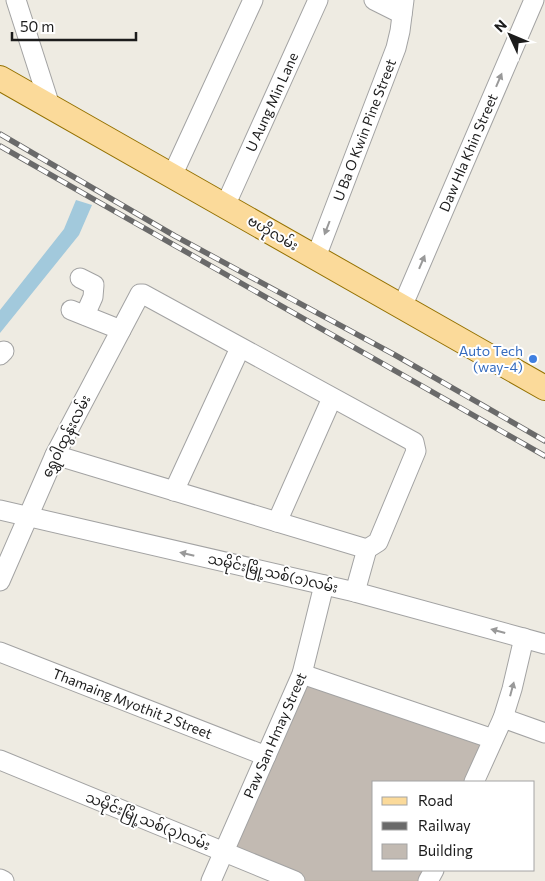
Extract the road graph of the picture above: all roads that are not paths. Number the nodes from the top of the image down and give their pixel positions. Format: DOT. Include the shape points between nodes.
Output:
graph roads {
  1 [pos="16,0"];
  2 [pos="253,0"];
  3 [pos="318,0"];
  4 [pos="374,0"];
  5 [pos="534,0"];
  6 [pos="403,7"];
  7 [pos="0,78"];
  8 [pos="50,106"];
  9 [pos="172,176"];
  10 [pos="225,206"];
  11 [pos="316,257"];
  12 [pos="80,278"];
  13 [pos="402,307"];
  14 [pos="121,330"];
  15 [pos="240,348"];
  16 [pos="545,388"];
  17 [pos="332,398"];
  18 [pos="56,455"];
  19 [pos="174,491"];
  20 [pos="0,510"];
  21 [pos="28,518"];
  22 [pos="277,522"];
  23 [pos="367,550"];
  24 [pos="0,581"];
  25 [pos="324,585"];
  26 [pos="355,592"];
  27 [pos="524,638"];
  28 [pos="545,644"];
  29 [pos="0,652"];
  30 [pos="302,674"];
  31 [pos="503,718"];
  32 [pos="545,733"];
  33 [pos="493,739"];
  34 [pos="266,756"];
  35 [pos="0,760"];
  36 [pos="474,781"];
  37 [pos="224,852"];
  38 [pos="0,879"];
  39 [pos="4,881"];
  40 [pos="211,881"];
  41 [pos="295,881"];
  1 -- 8 [label="street"];
  2 -- 9 [label="street"];
  3 -- 10 [label="street, U Aung Min Lane"];
  4 -- 6 [label="street"];
  13 -- 5 [label="street, Daw Hla Khin Street, one-way"];
  6 -- 11 [label="street, U Ba O Kwin Pine Street, one-way" via="396,48"];
  7 -- 8 [label="main road, ဗဟိုလမ်း"];
  8 -- 9 [label="main road, ဗဟိုလမ်း"];
  9 -- 10 [label="main road, ဗဟိုလမ်း"];
  10 -- 11 [label="main road, ဗဟိုလမ်း"];
  11 -- 13 [label="main road, ဗဟိုလမ်း"];
  12 -- 14 [label="street" via="94,285 93,297 78,312"];
  13 -- 16 [label="main road, ဗဟိုလမ်း"];
  14 -- 15 [label="street, ရွှေဝါထွန်းလမ်း" via="140,294"];
  14 -- 18 [label="street, ရွှေဝါထွန်းလမ်း"];
  15 -- 17 [label="street"];
  15 -- 19 [label="street"];
  17 -- 22 [label="street"];
  17 -- 23 [label="street" via="414,442 416,447 378,542"];
  18 -- 19 [label="street"];
  18 -- 21 [label="street, ရွှေဝါထွန်းလမ်း"];
  19 -- 22 [label="street"];
  20 -- 21 [label="street, သမိုင်းမြို့သစ်(၁)လမ်း"];
  21 -- 24 [label="street, ရွှေဝါထွန်းလမ်း"];
  25 -- 21 [label="street, သမိုင်းမြို့သစ်(၁)လမ်း, one-way"];
  22 -- 23 [label="street"];
  23 -- 26 [label="street"];
  25 -- 26 [label="street, သမိုင်းမြို့သစ်(၁)လမ်း"];
  25 -- 30 [label="street, Paw San Hmay Street"];
  27 -- 26 [label="street, သမိုင်းမြို့သစ်(၁)လမ်း, one-way"];
  27 -- 28 [label="street, သမိုင်းမြို့သစ်(၁)လမ်း"];
  31 -- 27 [label="street, one-way"];
  29 -- 34 [label="street, Thamaing Myothit 2 Street"];
  30 -- 33 [label="street"];
  30 -- 34 [label="street, Paw San Hmay Street"];
  31 -- 32 [label="street"];
  31 -- 33 [label="street"];
  33 -- 36 [label="street"];
  34 -- 37 [label="street, Paw San Hmay Street"];
  35 -- 37 [label="street, သမိုင်းမြို့သစ်(၃)လမ်း"];
  37 -- 40 [label="street, Paw San Hmay Street"];
  37 -- 41 [label="street, သမိုင်းမြို့သစ်(၃)လမ်း"];
  38 -- 39 [label="street"];
}
